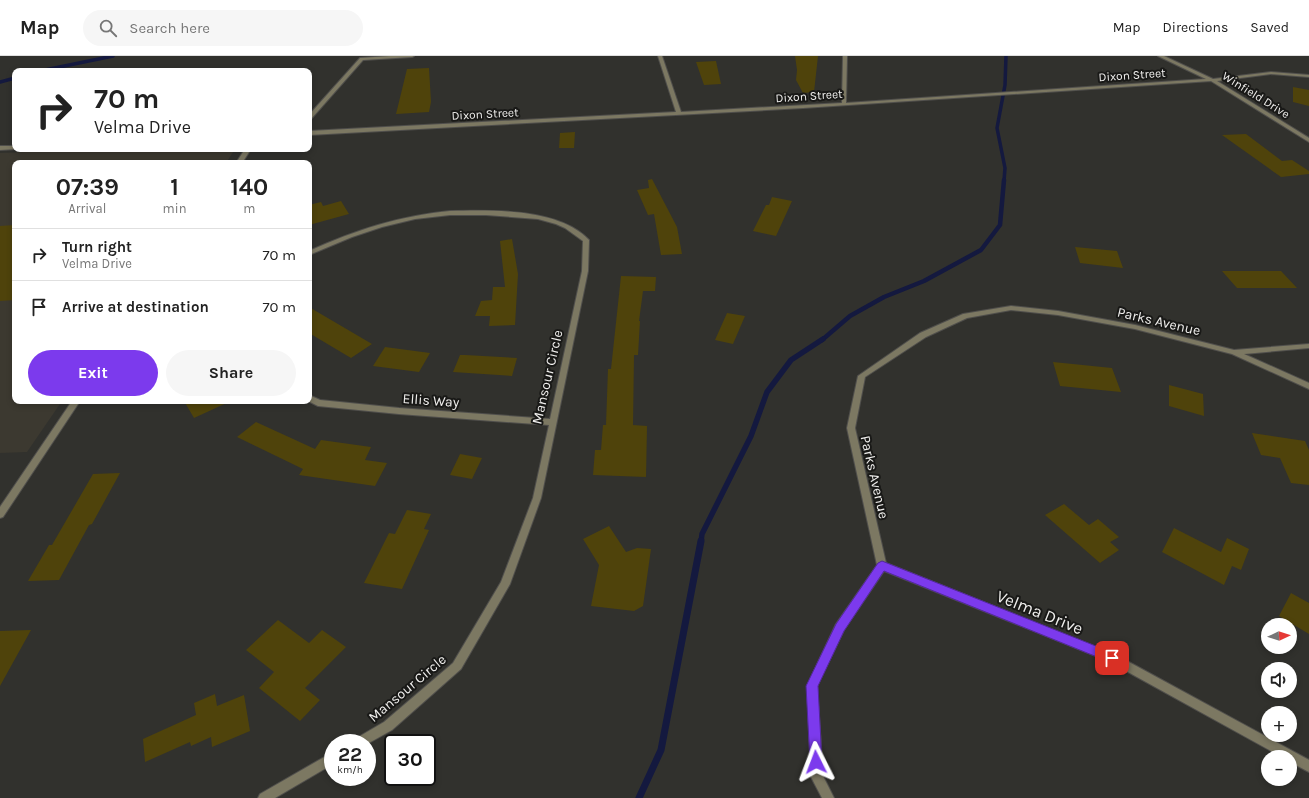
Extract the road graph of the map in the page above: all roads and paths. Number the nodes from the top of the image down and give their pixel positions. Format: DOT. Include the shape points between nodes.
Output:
graph roads {
  1 [pos="412,56"];
  2 [pos="660,56"];
  3 [pos="846,56"];
  4 [pos="1160,56"];
  5 [pos="363,58"];
  6 [pos="1309,76"];
  7 [pos="1212,80"];
  8 [pos="844,104"];
  9 [pos="679,114"];
  10 [pos="312,115"];
  11 [pos="312,133"];
  12 [pos="1309,140"];
  13 [pos="0,148"];
  14 [pos="12,148"];
  15 [pos="312,252"];
  16 [pos="1309,346"];
  17 [pos="1234,352"];
  18 [pos="1309,386"];
  19 [pos="312,400"];
  20 [pos="74,404"];
  21 [pos="552,422"];
  22 [pos="0,514"];
  23 [pos="882,566"];
  24 [pos="374,734"];
  25 [pos="324,763"];
  26 [pos="1309,766"];
  27 [pos="264,798"];
  28 [pos="828,798"];
  1 -- 5 [label="street"];
  2 -- 9 [label="street"];
  3 -- 8 [label="street"];
  4 -- 7 [label="street, Winfield Drive"];
  5 -- 10 [label="street"];
  6 -- 7 [label="street, Dixon Street" via="1271,73"];
  7 -- 8 [label="street, Dixon Street"];
  7 -- 12 [label="street, Winfield Drive"];
  8 -- 9 [label="street, Dixon Street"];
  9 -- 11 [label="street, Dixon Street"];
  13 -- 14 [label="street"];
  15 -- 21 [label="street, Mansour Circle" via="364,230 405,219 454,212 540,216 575,230 586,240 585,272"];
  16 -- 17 [label="street"];
  17 -- 18 [label="street, Parks Avenue"];
  17 -- 23 [label="street, Parks Avenue" via="1135,327 1058,313 1011,308 965,316 923,335 862,376 851,428"];
  19 -- 21 [label="street, Ellis Way" via="318,403 392,410"];
  20 -- 22 [label="street"];
  21 -- 24 [label="street, Mansour Circle" via="537,498 506,584 457,666 388,726"];
  23 -- 26 [label="street, Velma Drive" via="1112,658"];
  23 -- 28 [label="street" via="840,627 812,686 817,777"];
  25 -- 27 [label="street"];
}
